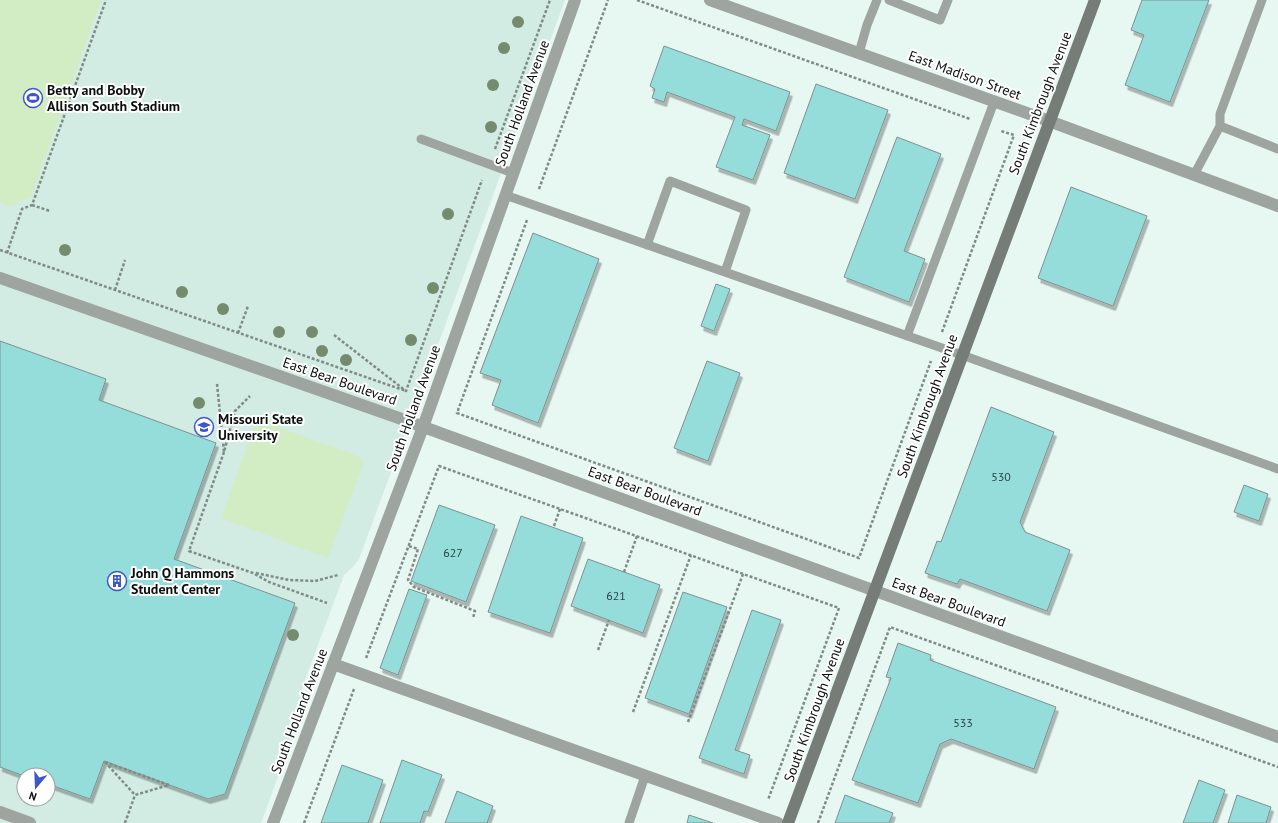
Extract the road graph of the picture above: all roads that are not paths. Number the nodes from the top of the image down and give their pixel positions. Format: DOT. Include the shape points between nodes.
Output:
graph roads {
  1 [pos="575,0"];
  2 [pos="710,0"];
  3 [pos="877,0"];
  4 [pos="889,0"];
  5 [pos="948,0"];
  6 [pos="1095,0"];
  7 [pos="1262,0"];
  8 [pos="859,53"];
  9 [pos="994,102"];
  10 [pos="1049,121"];
  11 [pos="1220,126"];
  12 [pos="421,139"];
  13 [pos="1278,149"];
  14 [pos="513,173"];
  15 [pos="1194,175"];
  16 [pos="505,195"];
  17 [pos="1278,206"];
  18 [pos="647,245"];
  19 [pos="725,272"];
  20 [pos="0,278"];
  21 [pos="907,336"];
  22 [pos="962,355"];
  23 [pos="423,427"];
  24 [pos="1278,469"];
  25 [pos="874,590"];
  26 [pos="333,664"];
  27 [pos="1278,737"];
  28 [pos="645,776"];
  29 [pos="0,812"];
  30 [pos="30,823"];
  31 [pos="273,823"];
  32 [pos="629,823"];
  33 [pos="778,823"];
  34 [pos="788,823"];
  1 -- 14 [label="street, South Holland Avenue"];
  2 -- 8 [label="street, East Madison Street"];
  3 -- 8 [label="lane"];
  4 -- 5 [label="lane" via="940,20"];
  6 -- 10 [label="main road, South Kimbrough Avenue"];
  7 -- 11 [label="lane" via="1220,114"];
  8 -- 9 [label="street, East Madison Street"];
  9 -- 10 [label="street, East Madison Street"];
  9 -- 21 [label="lane"];
  10 -- 15 [label="street, East Madison Street"];
  10 -- 22 [label="main road, South Kimbrough Avenue"];
  11 -- 13 [label="lane"];
  11 -- 15 [label="lane"];
  12 -- 14 [label="lane"];
  14 -- 16 [label="street, South Holland Avenue"];
  15 -- 17 [label="street, East Madison Street"];
  16 -- 18 [label="lane"];
  16 -- 23 [label="street, South Holland Avenue"];
  18 -- 19 [label="lane"];
  18 -- 19 [label="lane" via="670,181 746,210"];
  19 -- 21 [label="lane"];
  20 -- 23 [label="street, East Bear Boulevard"];
  21 -- 22 [label="lane"];
  22 -- 24 [label="lane"];
  22 -- 25 [label="main road, South Kimbrough Avenue"];
  23 -- 25 [label="street, East Bear Boulevard"];
  23 -- 26 [label="street, South Holland Avenue"];
  25 -- 27 [label="street, East Bear Boulevard"];
  25 -- 34 [label="main road, South Kimbrough Avenue"];
  26 -- 28 [label="street"];
  26 -- 31 [label="street, South Holland Avenue"];
  28 -- 32 [label="lane"];
  28 -- 33 [label="street"];
  29 -- 30 [label="street"];
}
